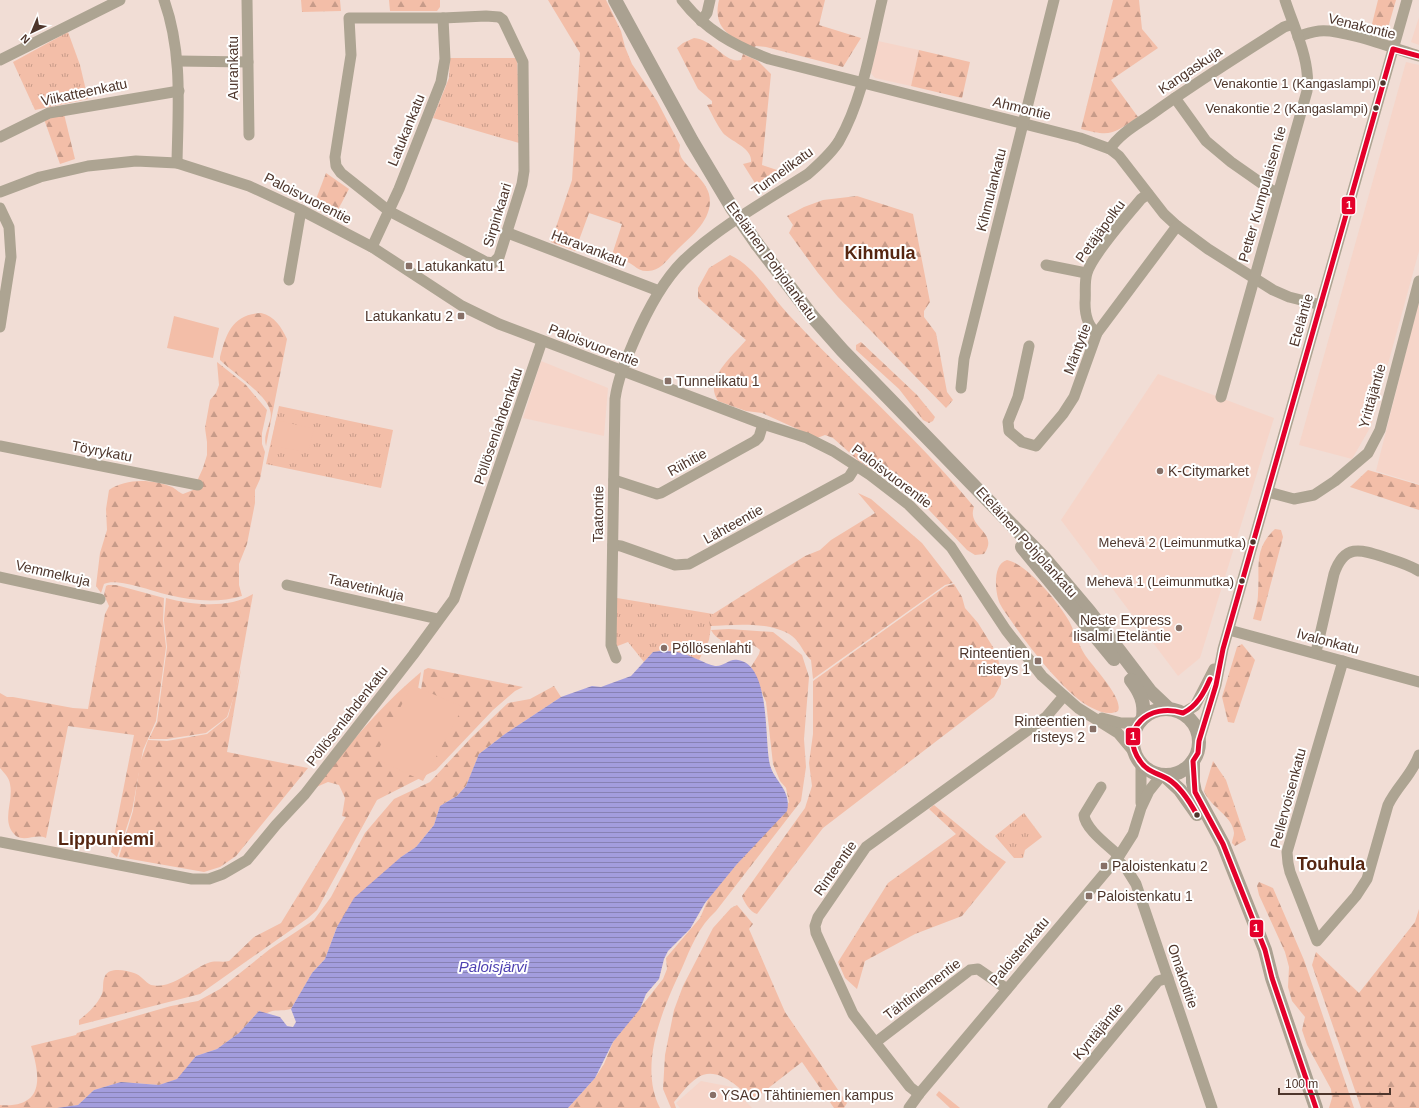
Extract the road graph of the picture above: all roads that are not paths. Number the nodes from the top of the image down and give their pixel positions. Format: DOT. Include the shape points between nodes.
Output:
graph roads {
  1 [pos="120,0"];
  2 [pos="164,0"];
  3 [pos="247,0"];
  4 [pos="615,0"];
  5 [pos="682,0"];
  6 [pos="710,0"];
  7 [pos="882,0"];
  8 [pos="1054,0"];
  9 [pos="1285,0"];
  10 [pos="1407,0"];
  11 [pos="443,18"];
  12 [pos="701,22"];
  13 [pos="1293,24"];
  14 [pos="1298,37"];
  15 [pos="1393,49"];
  16 [pos="1419,56"];
  17 [pos="0,60"];
  18 [pos="178,61"];
  19 [pos="248,62"];
  20 [pos="862,83"];
  21 [pos="179,91"];
  22 [pos="1175,98"];
  23 [pos="1023,124"];
  24 [pos="249,135"];
  25 [pos="0,137"];
  26 [pos="1110,149"];
  27 [pos="177,163"];
  28 [pos="0,192"];
  29 [pos="1278,192"];
  30 [pos="1148,194"];
  31 [pos="0,208"];
  32 [pos="301,210"];
  33 [pos="389,211"];
  34 [pos="1177,226"];
  35 [pos="508,233"];
  36 [pos="372,248"];
  37 [pos="1046,265"];
  38 [pos="1086,273"];
  39 [pos="1254,279"];
  40 [pos="289,280"];
  41 [pos="1419,281"];
  42 [pos="659,291"];
  43 [pos="1321,305"];
  44 [pos="0,327"];
  45 [pos="1097,333"];
  46 [pos="542,341"];
  47 [pos="1029,346"];
  48 [pos="622,371"];
  49 [pos="961,388"];
  50 [pos="1221,397"];
  51 [pos="763,424"];
  52 [pos="0,446"];
  53 [pos="856,466"];
  54 [pos="958,472"];
  55 [pos="614,480"];
  56 [pos="198,485"];
  57 [pos="1268,492"];
  58 [pos="613,545"];
  59 [pos="1419,571"];
  60 [pos="0,577"];
  61 [pos="287,585"];
  62 [pos="100,599"];
  63 [pos="438,619"];
  64 [pos="1229,630"];
  65 [pos="1223,649"];
  66 [pos="1316,652"];
  67 [pos="616,658"];
  68 [pos="1343,660"];
  69 [pos="1419,682"];
  70 [pos="1064,698"];
  71 [pos="1168,709"];
  72 [pos="1183,713"];
  73 [pos="1093,717"];
  74 [pos="1141,720"];
  75 [pos="1199,741"];
  76 [pos="1133,751"];
  77 [pos="1419,755"];
  78 [pos="1193,761"];
  79 [pos="1141,764"];
  80 [pos="1163,776"];
  81 [pos="1101,787"];
  82 [pos="1141,808"];
  83 [pos="0,842"];
  84 [pos="1117,857"];
  85 [pos="1168,978"];
  86 [pos="1272,978"];
  87 [pos="1007,989"];
  88 [pos="876,1042"];
  89 [pos="919,1094"];
  90 [pos="1210,1107"];
  91 [pos="909,1108"];
  92 [pos="1054,1108"];
  93 [pos="1316,1108"];
  1 -- 17 [label="street"];
  2 -- 18 [label="street"];
  3 -- 19 [label="street, Aurankatu"];
  4 -- 54 [label="main road, Eteläinen Pohjolankatu, bridge" via="692,141 757,244 812,316"];
  5 -- 12 [label="street, Ahmontie"];
  6 -- 12 [label="street" via="707,13"];
  7 -- 20 [label="street, Tunnelikatu"];
  8 -- 23 [label="street, Kihmulankatu"];
  9 -- 13 [label="street, Petter Kumpulaisen tie"];
  10 -- 15 [label="street, Eteläntie"];
  11 -- 33 [label="street, Latukankatu" via="445,59 441,82"];
  11 -- 33 [label="street, Sirpinkaari" via="349,18 351,55 335,157 336,166 358,188"];
  11 -- 35 [label="street, Sirpinkaari" via="499,17 508,28 523,62 524,171"];
  12 -- 20 [label="street, Ahmontie" via="729,42 770,60"];
  13 -- 14 [label="street, Petter Kumpulaisen tie"];
  13 -- 22 [label="street, Kangaskuja" via="1220,67"];
  14 -- 15 [label="street, Venakontie" via="1320,30 1328,31"];
  14 -- 29 [label="street, Petter Kumpulaisen tie" via="1308,81"];
  15 -- 16 [label="street, Venakontie"];
  15 -- 43 [label="street, Eteläntie"];
  18 -- 19 [label="street"];
  18 -- 21 [label="street"];
  19 -- 24 [label="street, Aurankatu"];
  20 -- 23 [label="street, Ahmontie"];
  20 -- 42 [label="street, Tunnelikatu" via="845,130 820,164 709,239 682,262"];
  21 -- 25 [label="street, Viikatteenkatu" via="49,113"];
  21 -- 27 [label="street"];
  22 -- 26 [label="street, Kangaskuja" via="1128,132"];
  22 -- 29 [label="street" via="1206,141 1231,162 1271,190"];
  23 -- 26 [label="street, Ahmontie" via="1080,138"];
  23 -- 49 [label="street, Kihmulankatu" via="964,360"];
  26 -- 30 [label="street, Ahmontie" via="1127,164"];
  27 -- 28 [label="street, Paloisvuorentie" via="136,161 88,166 40,177"];
  27 -- 32 [label="street, Paloisvuorentie" via="249,186"];
  29 -- 39 [label="street, Petter Kumpulaisen tie"];
  30 -- 34 [label="street, Ahmontie"];
  30 -- 38 [label="street, Petäjäpolku" via="1141,199 1100,251"];
  31 -- 44 [label="street" via="8,227 11,257"];
  32 -- 36 [label="street, Paloisvuorentie"];
  32 -- 40 [label="street"];
  33 -- 35 [label="street, Sirpinkaari" via="486,262 496,261"];
  33 -- 36 [label="street, Latukankatu"];
  34 -- 39 [label="street, Ahmontie"];
  34 -- 45 [label="street, Mäntytie"];
  35 -- 42 [label="street, Haravankatu"];
  36 -- 46 [label="street, Paloisvuorentie" via="478,315"];
  37 -- 38 [label="street"];
  38 -- 45 [label="street, Petäjäpolku" via="1087,321 1091,329"];
  39 -- 43 [label="street, Ahmontie" via="1289,297"];
  39 -- 50 [label="street, Petter Kumpulaisen tie"];
  41 -- 57 [label="street, Yrittäjäntie" via="1380,430 1368,453 1314,495 1294,498"];
  42 -- 48 [label="street, Tunnelikatu"];
  43 -- 57 [label="street, Eteläntie"];
  45 -- 47 [label="street, Mäntytie" via="1074,397 1036,446 1022,442 1009,430 1008,422 1018,397"];
  46 -- 48 [label="street, Paloisvuorentie"];
  46 -- 63 [label="street, Pöllösenlahdenkatu" via="454,599"];
  48 -- 51 [label="street, Paloisvuorentie"];
  48 -- 55 [label="street, Taatontie" via="615,399"];
  51 -- 53 [label="street, Paloisvuorentie" via="807,438"];
  51 -- 55 [label="street, Riihitie" via="755,441 661,493 657,494"];
  52 -- 56 [label="street, Töyrykatu"];
  53 -- 58 [label="street, Lähteentie" via="849,477 689,564 675,565"];
  53 -- 70 [label="street, Paloisvuorentie" via="909,505 951,547 1018,648"];
  54 -- 71 [label="main road, Eteläinen Pohjolankatu" via="974,484 1045,559 1089,610 1150,691"];
  54 -- 74 [label="main road, Eteläinen Pohjolankatu" via="1129,677 1142,696 1144,708"];
  55 -- 58 [label="street, Taatontie"];
  57 -- 64 [label="street, Eteläntie"];
  58 -- 67 [label="street, Taatontie" via="611,645"];
  59 -- 66 [label="street" via="1410,565 1364,551 1356,550 1346,555 1334,574"];
  60 -- 62 [label="street, Vemmelkuja"];
  61 -- 63 [label="street, Taavetinkuja"];
  63 -- 83 [label="street, Pöllösenlahdenkatu" via="305,794 247,860 223,874 209,879 192,879"];
  64 -- 65 [label="street, Eteläntie"];
  64 -- 66 [label="street, Ivalonkatu"];
  65 -- 72 [label="street, Eteläntie" via="1201,697 1195,706"];
  65 -- 75 [label="street, Eteläntie" via="1216,685"];
  66 -- 68 [label="street, Ivalonkatu"];
  68 -- 69 [label="street, Ivalonkatu"];
  68 -- 77 [label="street, Pellervoisenkatu" via="1287,852 1290,872 1317,941 1356,896 1367,879 1388,805 1412,772"];
  70 -- 73 [label="street, Paloisvuorentie"];
  70 -- 88 [label="street, Rinteentie" via="1046,717 866,847 818,917 816,933 845,999 853,1014"];
  71 -- 72 [label="main road"];
  71 -- 74 [label="main road" via="1156,711"];
  72 -- 75 [label="main road" via="1194,724"];
  73 -- 74 [label="street, Paloisvuorentie" via="1121,723"];
  73 -- 76 [label="street, Paloisvuorentie" via="1118,733"];
  74 -- 76 [label="main road" via="1133,737"];
  75 -- 78 [label="main road" via="1198,753"];
  76 -- 79 [label="main road"];
  78 -- 80 [label="main road" via="1179,772"];
  78 -- 86 [label="main road" via="1192,782 1195,792 1223,844 1265,950"];
  79 -- 80 [label="main road"];
  79 -- 82 [label="street, Paloistenkatu"];
  80 -- 82 [label="street, Paloistenkatu" via="1148,791"];
  80 -- 86 [label="main road" via="1189,800 1210,837 1258,953"];
  81 -- 84 [label="street, Omakotitie" via="1084,815 1084,820"];
  82 -- 84 [label="street, Paloistenkatu" via="1133,834"];
  84 -- 85 [label="street, Omakotitie" via="1136,884"];
  84 -- 87 [label="street, Paloistenkatu"];
  85 -- 90 [label="street, Omakotitie"];
  85 -- 92 [label="street, Kyntäjäntie" via="1158,982"];
  86 -- 93 [label="main road"];
  87 -- 88 [label="street, Tähtiniementie" via="978,969 970,970"];
  87 -- 89 [label="street, Paloistenkatu"];
  88 -- 89 [label="street, Rinteentie" via="910,1087"];
  89 -- 91 [label="street, Paloistenkatu"];
}
